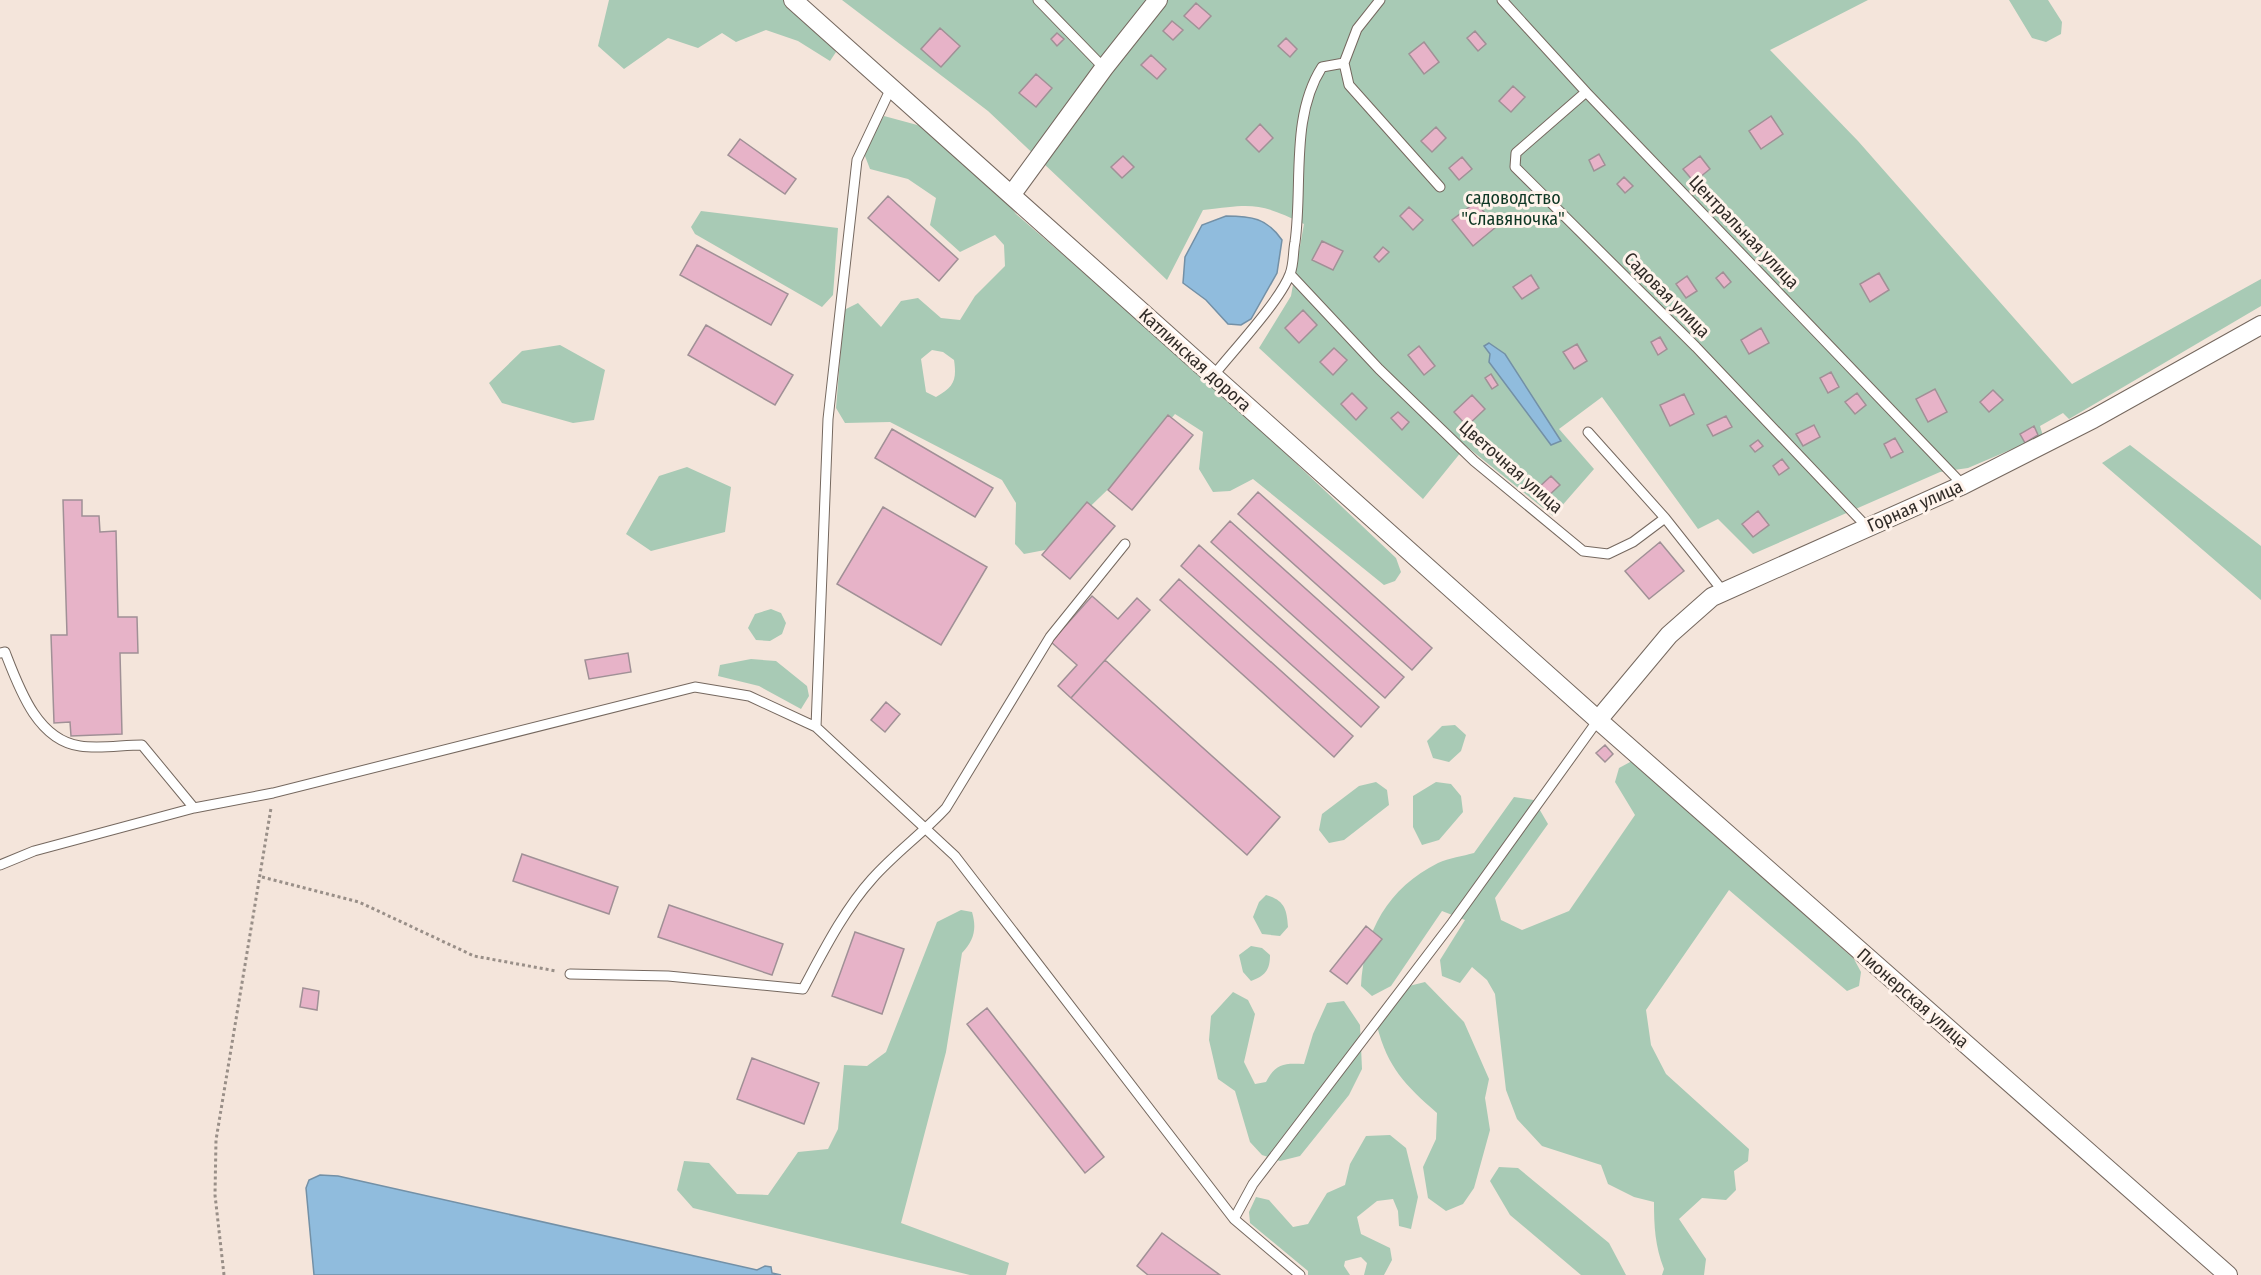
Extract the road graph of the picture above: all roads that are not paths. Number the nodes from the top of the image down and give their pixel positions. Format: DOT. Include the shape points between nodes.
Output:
graph roads {
  1 [pos="793,0"];
  2 [pos="1038,0"];
  3 [pos="1158,0"];
  4 [pos="1380,0"];
  5 [pos="1502,0"];
  6 [pos="1344,63"];
  7 [pos="1104,68"];
  8 [pos="891,88"];
  9 [pos="1586,92"];
  10 [pos="1440,187"];
  11 [pos="1012,194"];
  12 [pos="1290,274"];
  13 [pos="2261,325"];
  14 [pos="1213,376"];
  15 [pos="1588,432"];
  16 [pos="1963,485"];
  17 [pos="1665,518"];
  18 [pos="1867,527"];
  19 [pos="1125,544"];
  20 [pos="1722,590"];
  21 [pos="0,653"];
  22 [pos="1598,720"];
  23 [pos="816,728"];
  24 [pos="194,808"];
  25 [pos="926,829"];
  26 [pos="0,865"];
  27 [pos="570,974"];
  28 [pos="1234,1219"];
  29 [pos="1300,1275"];
  30 [pos="2228,1275"];
  1 -- 8 [label="street, Катлинская дорога"];
  2 -- 7 [label="lane"];
  3 -- 7 [label="street"];
  4 -- 6 [label="lane" via="1357,29"];
  5 -- 9 [label="lane, Центральная улица"];
  6 -- 10 [label="lane" via="1349,85"];
  6 -- 12 [label="lane" via="1322,67 1310,86 1300,148 1299,209"];
  7 -- 11 [label="street"];
  8 -- 11 [label="street, Катлинская дорога"];
  8 -- 23 [label="lane" via="857,160 828,419"];
  9 -- 16 [label="lane, Центральная улица"];
  9 -- 18 [label="lane, Садовая улица" via="1516,153 1515,167 1696,347"];
  11 -- 14 [label="street, Катлинская дорога"];
  12 -- 14 [label="lane"];
  12 -- 17 [label="lane, Цветочная улица" via="1379,369 1474,461 1583,551 1608,554 1633,542"];
  13 -- 16 [label="street, Горная улица" via="2093,419"];
  14 -- 22 [label="street, Катлинская дорога"];
  15 -- 17 [label="lane"];
  16 -- 18 [label="street, Горная улица"];
  17 -- 20 [label="lane"];
  18 -- 20 [label="street, Горная улица"];
  19 -- 25 [label="lane" via="1050,637 946,808"];
  20 -- 22 [label="street, Горная улица" via="1669,635"];
  21 -- 24 [label="lane" via="5,652 21,695 52,736 80,746 142,745"];
  22 -- 28 [label="lane" via="1452,923 1253,1184"];
  22 -- 30 [label="street, Пионерская улица"];
  23 -- 24 [label="lane" via="749,696 695,687 273,793"];
  23 -- 25 [label="lane"];
  24 -- 26 [label="lane" via="34,851"];
  25 -- 27 [label="lane" via="869,881 803,989 668,976"];
  25 -- 28 [label="lane" via="955,856"];
  28 -- 29 [label="lane"];
}
